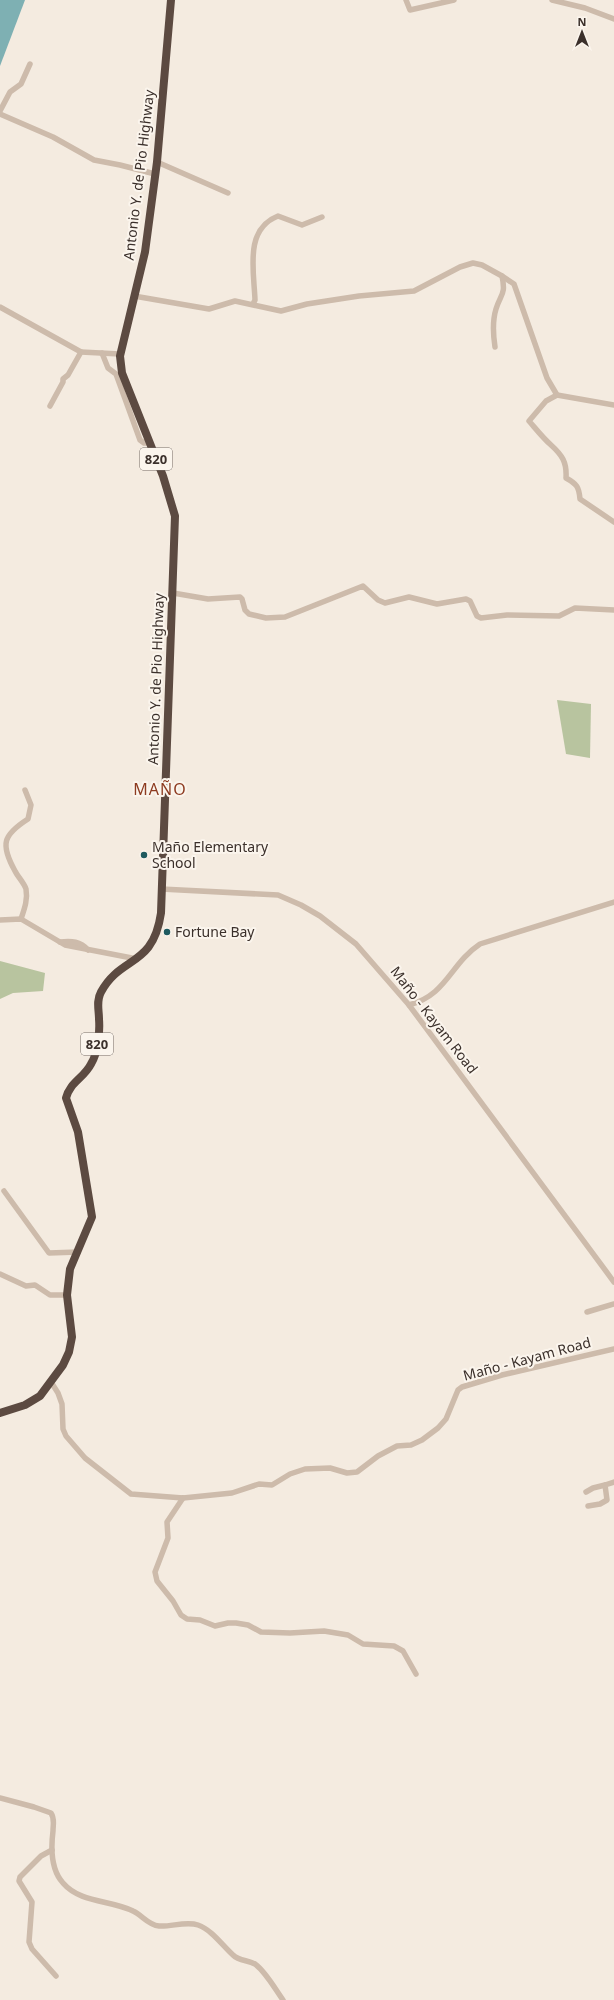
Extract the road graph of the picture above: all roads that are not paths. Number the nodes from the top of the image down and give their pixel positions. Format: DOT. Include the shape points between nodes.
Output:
graph roads {
  1 [pos="171,0"];
  2 [pos="406,0"];
  3 [pos="454,0"];
  4 [pos="552,0"];
  5 [pos="614,19"];
  6 [pos="30,64"];
  7 [pos="0,113"];
  8 [pos="157,162"];
  9 [pos="155,174"];
  10 [pos="228,193"];
  11 [pos="322,217"];
  12 [pos="502,276"];
  13 [pos="134,296"];
  14 [pos="253,304"];
  15 [pos="0,307"];
  16 [pos="495,347"];
  17 [pos="81,352"];
  18 [pos="102,353"];
  19 [pos="120,354"];
  20 [pos="557,395"];
  21 [pos="614,405"];
  22 [pos="50,406"];
  23 [pos="150,443"];
  24 [pos="614,522"];
  25 [pos="173,593"];
  26 [pos="614,610"];
  27 [pos="25,790"];
  28 [pos="161,889"];
  29 [pos="614,902"];
  30 [pos="21,919"];
  31 [pos="0,920"];
  32 [pos="137,959"];
  33 [pos="409,1005"];
  34 [pos="4,1191"];
  35 [pos="78,1252"];
  36 [pos="0,1274"];
  37 [pos="614,1282"];
  38 [pos="68,1295"];
  39 [pos="614,1304"];
  40 [pos="587,1312"];
  41 [pos="614,1349"];
  42 [pos="51,1382"];
  43 [pos="0,1413"];
  44 [pos="614,1482"];
  45 [pos="605,1485"];
  46 [pos="586,1492"];
  47 [pos="183,1498"];
  48 [pos="588,1506"];
  49 [pos="416,1674"];
  50 [pos="0,1798"];
  51 [pos="52,1850"];
  52 [pos="56,1976"];
  53 [pos="283,2000"];
  1 -- 8 [label="highway, Antonio Y. de Pio Highway / 820"];
  2 -- 3 [label="street" via="410,10"];
  4 -- 5 [label="street" via="586,8"];
  6 -- 7 [label="street" via="21,84 10,92"];
  7 -- 9 [label="street" via="53,137 94,160"];
  8 -- 9 [label="highway, Antonio Y. de Pio Highway / 820"];
  8 -- 10 [label="street"];
  9 -- 13 [label="highway, Antonio Y. de Pio Highway / 820" via="145,252"];
  11 -- 14 [label="street" via="302,226 278,216 263,224 253,248"];
  12 -- 14 [label="street" via="473,263 414,291 359,296 307,304 282,311"];
  12 -- 16 [label="street" via="505,291 496,307 493,325"];
  12 -- 20 [label="street" via="514,284 548,378"];
  13 -- 14 [label="street" via="209,309 235,301"];
  13 -- 19 [label="highway, Antonio Y. de Pio Highway / 820"];
  15 -- 17 [label="street"];
  17 -- 18 [label="street"];
  17 -- 22 [label="street" via="68,375 62,379 64,382"];
  18 -- 19 [label="street"];
  18 -- 23 [label="street" via="108,368 116,374 140,440"];
  19 -- 23 [label="highway, Antonio Y. de Pio Highway / 820" via="122,373"];
  20 -- 21 [label="street"];
  20 -- 24 [label="street" via="546,401 529,421 550,445 558,450 564,460 566,478 576,483 580,499"];
  23 -- 25 [label="highway, Antonio Y. de Pio Highway / 820" via="175,516"];
  25 -- 26 [label="street" via="208,599 240,597 249,614 276,618 295,614 363,586 385,603 409,597 436,604 466,599 481,618 507,615 562,616 575,608"];
  25 -- 28 [label="highway, Antonio Y. de Pio Highway / 820"];
  27 -- 30 [label="street" via="31,805 28,819 12,829 5,840 6,852 26,890 26,904"];
  28 -- 32 [label="highway, Antonio Y. de Pio Highway / 820" via="159,927 154,941"];
  28 -- 33 [label="street, Maño - Kayam Road" via="285,897 320,916 356,944"];
  29 -- 33 [label="street" via="480,944 459,963 436,992"];
  30 -- 31 [label="street"];
  30 -- 32 [label="street" via="60,942"];
  32 -- 35 [label="highway, Antonio Y. de Pio Highway / 820" via="117,972 100,993 99,1031 91,1064 71,1086 66,1098 78,1132 92,1212 89,1228"];
  33 -- 37 [label="street, Maño - Kayam Road"];
  34 -- 35 [label="street" via="49,1253"];
  35 -- 38 [label="highway, Antonio Y. de Pio Highway / 820" via="70,1269"];
  36 -- 38 [label="street" via="26,1286 35,1285 50,1295"];
  38 -- 42 [label="highway, Antonio Y. de Pio Highway / 820" via="72,1338 69,1352"];
  39 -- 40 [label="street"];
  41 -- 47 [label="street, Maño - Kayam Road" via="462,1387 458,1390 446,1419 438,1428 422,1440 411,1445 397,1446 378,1456 357,1472 347,1473 330,1468 305,1469 290,1474 272,1485 260,1484 232,1493"];
  42 -- 43 [label="highway, Antonio Y. de Pio Highway / 820" via="40,1396 25,1406"];
  42 -- 47 [label="street, Maño - Kayam Road" via="62,1404 63,1429 66,1436 85,1458 131,1494"];
  44 -- 45 [label="street"];
  45 -- 46 [label="street"];
  45 -- 48 [label="street" via="607,1500"];
  47 -- 49 [label="street" via="167,1522 168,1538 155,1572 158,1581 181,1615 187,1619 200,1620 210,1626 236,1623 248,1625 261,1632 324,1631 348,1635 363,1644 394,1646 403,1651"];
  50 -- 51 [label="street" via="51,1813 54,1822"];
  51 -- 52 [label="street" via="29,1867 19,1881 32,1902 29,1942 32,1949"];
  51 -- 53 [label="street" via="52,1857 63,1884 77,1894 134,1911 157,1926 199,1925 241,1961 254,1963"];
}
